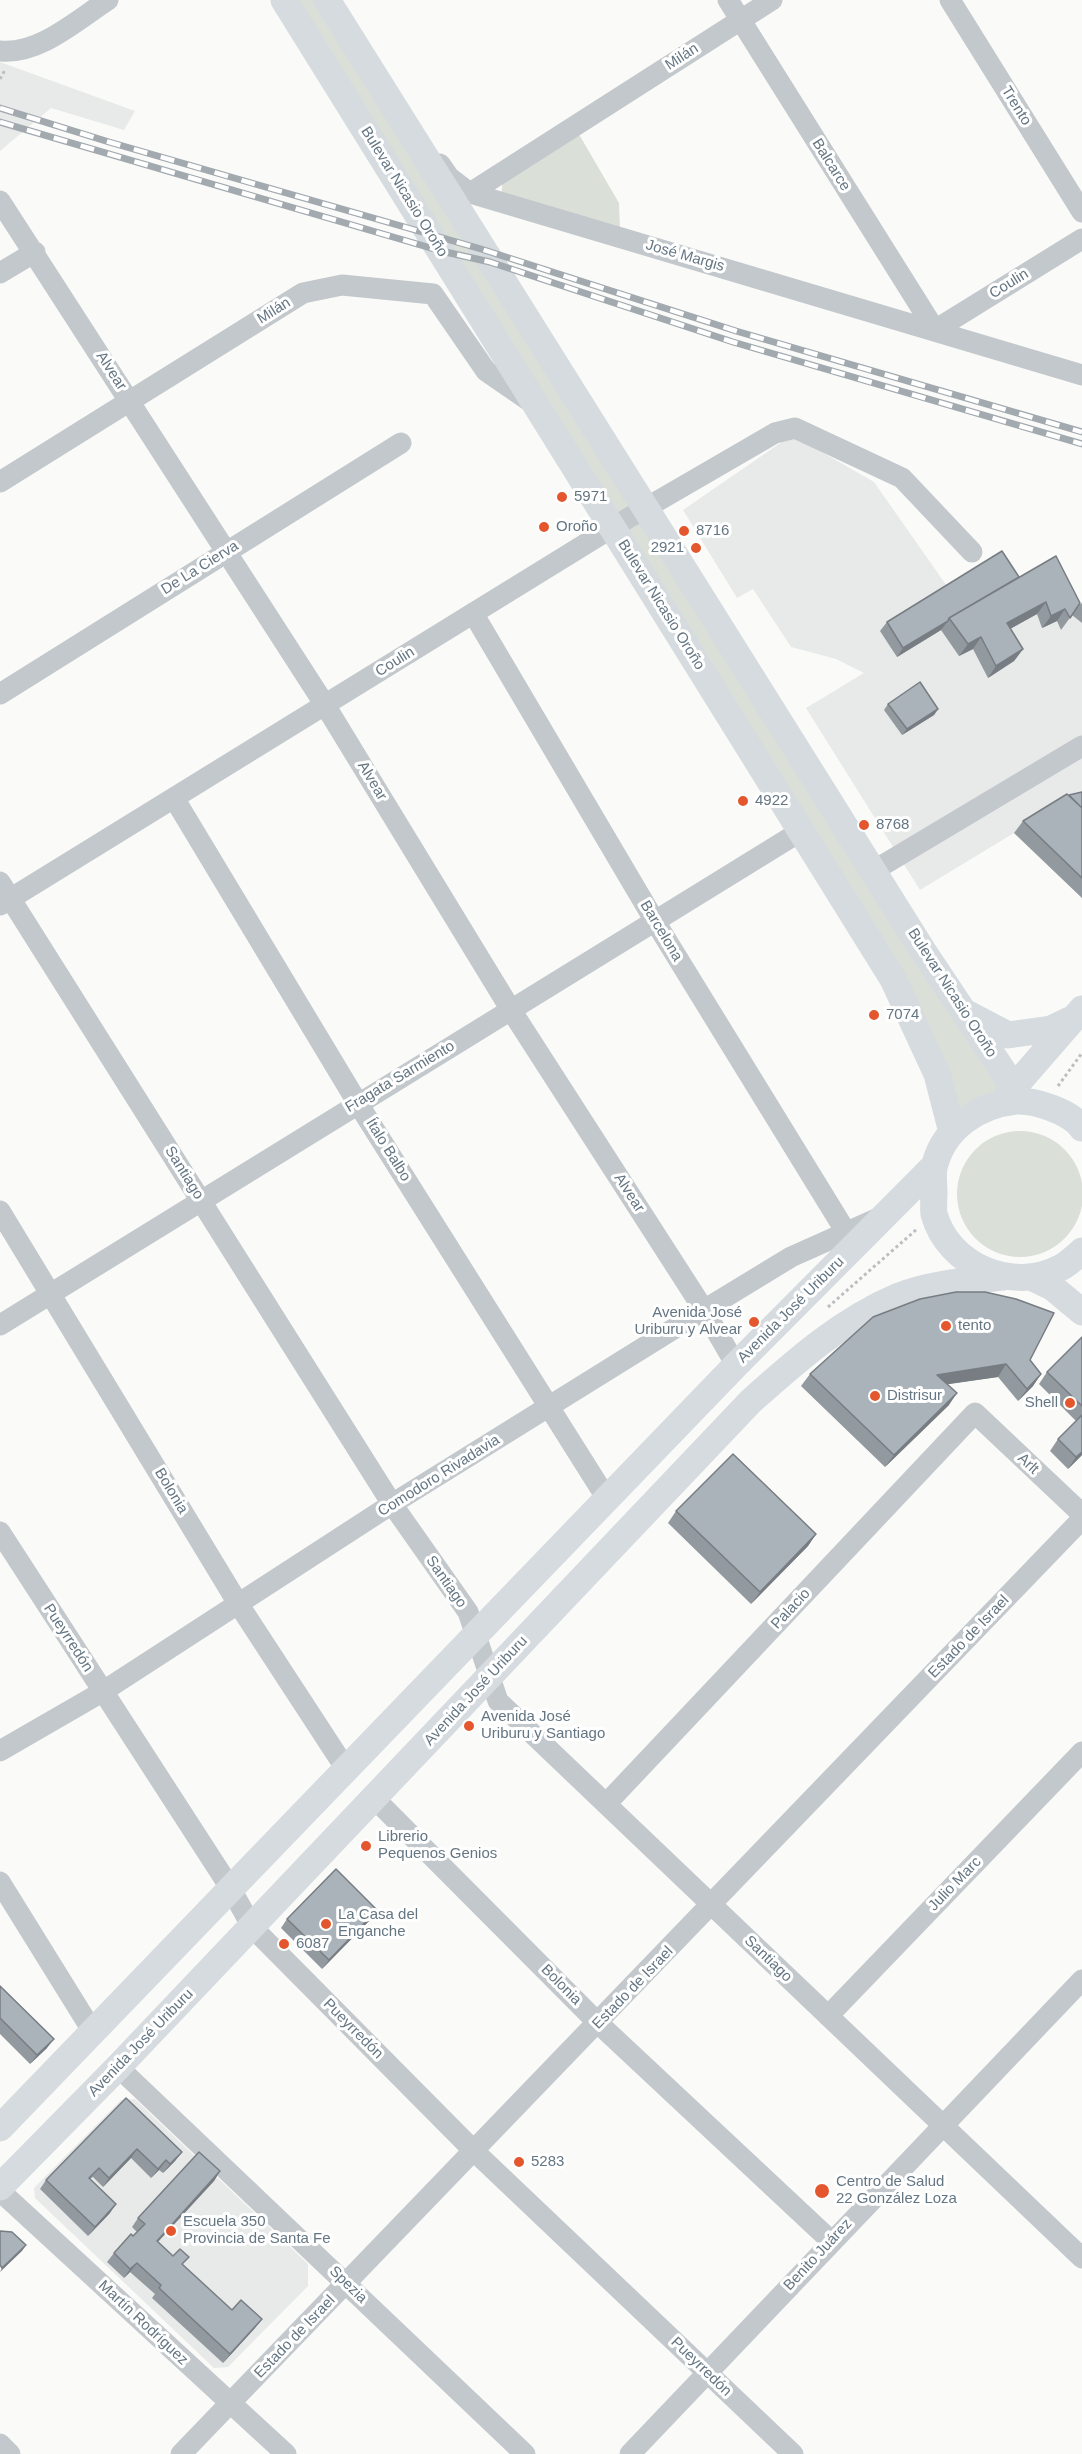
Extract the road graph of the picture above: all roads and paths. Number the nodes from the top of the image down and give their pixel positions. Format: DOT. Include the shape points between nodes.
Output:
graph roads {
  1 [pos="108,0"];
  2 [pos="284,0"];
  3 [pos="327,0"];
  4 [pos="728,0"];
  5 [pos="772,0"];
  6 [pos="950,0"];
  7 [pos="740,20"];
  8 [pos="354,44"];
  9 [pos="0,51"];
  10 [pos="470,193"];
  11 [pos="0,201"];
  12 [pos="1082,212"];
  13 [pos="1082,239"];
  14 [pos="35,252"];
  15 [pos="0,273"];
  16 [pos="935,330"];
  17 [pos="1082,375"];
  18 [pos="130,402"];
  19 [pos="538,407"];
  20 [pos="401,442"];
  21 [pos="0,482"];
  22 [pos="645,508"];
  23 [pos="613,527"];
  24 [pos="227,551"];
  25 [pos="972,552"];
  26 [pos="473,613"];
  27 [pos="0,694"];
  28 [pos="325,705"];
  29 [pos="1082,746"];
  30 [pos="174,798"];
  31 [pos="801,831"];
  32 [pos="873,871"];
  33 [pos="3,896"];
  34 [pos="656,923"];
  35 [pos="511,1010"];
  36 [pos="962,1011"];
  37 [pos="1078,1014"];
  38 [pos="1082,1053"];
  39 [pos="1021,1099"];
  40 [pos="357,1102"];
  41 [pos="1082,1128"];
  42 [pos="952,1132"];
  43 [pos="934,1166"];
  44 [pos="201,1199"];
  45 [pos="0,1211"];
  46 [pos="851,1239"];
  47 [pos="1082,1251"];
  48 [pos="1003,1277"];
  49 [pos="1031,1277"];
  50 [pos="52,1293"];
  51 [pos="704,1310"];
  52 [pos="1082,1312"];
  53 [pos="0,1325"];
  54 [pos="736,1365"];
  55 [pos="549,1408"];
  56 [pos="975,1413"];
  57 [pos="608,1499"];
  58 [pos="1078,1502"];
  59 [pos="392,1504"];
  60 [pos="1082,1519"];
  61 [pos="0,1532"];
  62 [pos="239,1605"];
  63 [pos="474,1636"];
  64 [pos="489,1676"];
  65 [pos="102,1692"];
  66 [pos="0,1751"];
  67 [pos="1082,1752"];
  68 [pos="346,1769"];
  69 [pos="374,1798"];
  70 [pos="606,1804"];
  71 [pos="0,1882"];
  72 [pos="231,1889"];
  73 [pos="712,1906"];
  74 [pos="252,1927"];
  75 [pos="1082,1980"];
  76 [pos="828,2016"];
  77 [pos="598,2023"];
  78 [pos="93,2032"];
  79 [pos="118,2067"];
  80 [pos="943,2125"];
  81 [pos="0,2128"];
  82 [pos="474,2151"];
  83 [pos="0,2187"];
  84 [pos="0,2192"];
  85 [pos="831,2241"];
  86 [pos="1079,2250"];
  87 [pos="346,2284"];
  88 [pos="707,2373"];
  89 [pos="230,2403"];
  90 [pos="0,2444"];
  91 [pos="10,2454"];
  92 [pos="181,2454"];
  93 [pos="286,2454"];
  94 [pos="525,2454"];
  95 [pos="630,2454"];
  96 [pos="793,2454"];
  1 -- 9 [label="street" via="34,46 14,52"];
  2 -- 19 [label="main road, Bulevar Nicasio Oroño"];
  3 -- 8 [label="main road, Bulevar Nicasio Oroño"];
  4 -- 7 [label="street, Balcarce"];
  5 -- 7 [label="street, Milán"];
  6 -- 12 [label="street, Trento"];
  7 -- 10 [label="street, Milán"];
  7 -- 16 [label="street, Balcarce"];
  8 -- 10 [label="street, José Margis" via="381,70 449,177"];
  8 -- 22 [label="main road, Bulevar Nicasio Oroño"];
  10 -- 16 [label="street, José Margis"];
  11 -- 14 [label="street, Alvear"];
  13 -- 16 [label="street, Coulin"];
  14 -- 15 [label="street"];
  14 -- 18 [label="street, Alvear"];
  16 -- 17 [label="street, José Margis"];
  18 -- 19 [label="street, Milán" via="303,293 342,285 433,294 486,371"];
  18 -- 21 [label="street, Milán"];
  18 -- 24 [label="street, Alvear"];
  19 -- 23 [label="main road, Bulevar Nicasio Oroño"];
  20 -- 24 [label="street, De La Cierva"];
  22 -- 23 [label="street, Coulin"];
  22 -- 25 [label="street, Coulin" via="775,433 795,428 902,478"];
  22 -- 32 [label="main road, Bulevar Nicasio Oroño"];
  23 -- 26 [label="street, Coulin"];
  23 -- 31 [label="main road, Bulevar Nicasio Oroño"];
  24 -- 27 [label="street, De La Cierva"];
  24 -- 28 [label="street, Alvear"];
  26 -- 28 [label="street, Coulin"];
  26 -- 34 [label="street, Barcelona"];
  28 -- 30 [label="street, Coulin"];
  28 -- 35 [label="street, Alvear"];
  29 -- 32 [label="street"];
  30 -- 33 [label="street, Coulin"];
  30 -- 40 [label="street, Ítalo Balbo"];
  31 -- 34 [label="street, Fragata Sarmiento"];
  31 -- 42 [label="main road, Bulevar Nicasio Oroño" via="893,979 937,1074"];
  32 -- 36 [label="main road, Bulevar Nicasio Oroño"];
  33 -- 44 [label="street, Santiago"];
  34 -- 35 [label="street, Fragata Sarmiento"];
  34 -- 46 [label="street, Barcelona"];
  35 -- 40 [label="street, Fragata Sarmiento"];
  35 -- 51 [label="street, Alvear"];
  36 -- 37 [label="main road" via="1008,1035 1051,1029"];
  36 -- 39 [label="main road, Bulevar Nicasio Oroño"];
  37 -- 39 [label="main road"];
  38 -- 39 [label="path"];
  39 -- 41 [label="main road"];
  39 -- 42 [label="main road" via="980,1110"];
  40 -- 44 [label="street, Fragata Sarmiento"];
  40 -- 55 [label="street, Ítalo Balbo"];
  42 -- 43 [label="main road"];
  43 -- 46 [label="main road, Avenida José Uriburu" via="884,1215"];
  43 -- 48 [label="main road" via="934,1214 949,1243 972,1265"];
  44 -- 50 [label="street, Fragata Sarmiento"];
  44 -- 59 [label="street, Santiago"];
  45 -- 50 [label="street, Bolonia"];
  46 -- 51 [label="street, Comodoro Rivadavia" via="791,1257"];
  46 -- 54 [label="main road, Avenida José Uriburu"];
  47 -- 49 [label="main road" via="1060,1268"];
  48 -- 49 [label="main road"];
  48 -- 64 [label="main road, Avenida José Uriburu" via="938,1285 901,1296 855,1318 819,1342 751,1401"];
  49 -- 52 [label="main road" via="1052,1287"];
  50 -- 53 [label="street, Fragata Sarmiento"];
  50 -- 62 [label="street, Bolonia"];
  51 -- 54 [label="street, Alvear"];
  51 -- 55 [label="street, Comodoro Rivadavia"];
  54 -- 57 [label="main road, Avenida José Uriburu"];
  55 -- 57 [label="street, Ítalo Balbo"];
  55 -- 59 [label="street, Comodoro Rivadavia"];
  56 -- 58 [label="street, Arlt"];
  56 -- 70 [label="street, Palacio"];
  57 -- 63 [label="main road, Avenida José Uriburu"];
  59 -- 62 [label="street, Comodoro Rivadavia"];
  59 -- 63 [label="street, Santiago" via="468,1612"];
  60 -- 73 [label="street, Estado de Israel"];
  61 -- 65 [label="street, Pueyrredón"];
  62 -- 65 [label="street, Comodoro Rivadavia"];
  62 -- 68 [label="street, Bolonia"];
  63 -- 64 [label="street, Santiago"];
  63 -- 68 [label="main road, Avenida José Uriburu"];
  64 -- 69 [label="main road, Avenida José Uriburu"];
  64 -- 70 [label="street, Santiago" via="498,1701"];
  65 -- 66 [label="street, Comodoro Rivadavia"];
  65 -- 72 [label="street, Pueyrredón"];
  67 -- 76 [label="street, Julio Marc"];
  68 -- 72 [label="main road, Avenida José Uriburu"];
  69 -- 74 [label="main road, Avenida José Uriburu"];
  69 -- 77 [label="street, Bolonia"];
  70 -- 73 [label="street, Santiago"];
  71 -- 78 [label="street"];
  72 -- 74 [label="street, Pueyrredón"];
  72 -- 78 [label="main road, Avenida José Uriburu"];
  73 -- 76 [label="street, Santiago"];
  73 -- 77 [label="street, Estado de Israel"];
  74 -- 79 [label="main road, Avenida José Uriburu"];
  74 -- 82 [label="street, Pueyrredón"];
  75 -- 80 [label="street, Benito Juárez"];
  76 -- 80 [label="street, Santiago"];
  77 -- 82 [label="street, Estado de Israel"];
  77 -- 85 [label="street, Bolonia"];
  78 -- 81 [label="main road, Avenida José Uriburu"];
  79 -- 83 [label="main road, Avenida José Uriburu"];
  79 -- 87 [label="street, Spezia"];
  80 -- 85 [label="street, Benito Juárez"];
  80 -- 86 [label="street, Santiago"];
  82 -- 87 [label="street, Estado de Israel"];
  82 -- 88 [label="street, Pueyrredón"];
  84 -- 89 [label="street, Martín Rodríguez"];
  85 -- 88 [label="street, Benito Juárez"];
  87 -- 89 [label="street, Estado de Israel"];
  87 -- 94 [label="street, Spezia"];
  88 -- 95 [label="street, Benito Juárez"];
  88 -- 96 [label="street, Pueyrredón"];
  89 -- 92 [label="street, Estado de Israel"];
  89 -- 93 [label="street, Martín Rodríguez"];
  90 -- 91 [label="street"];
}
